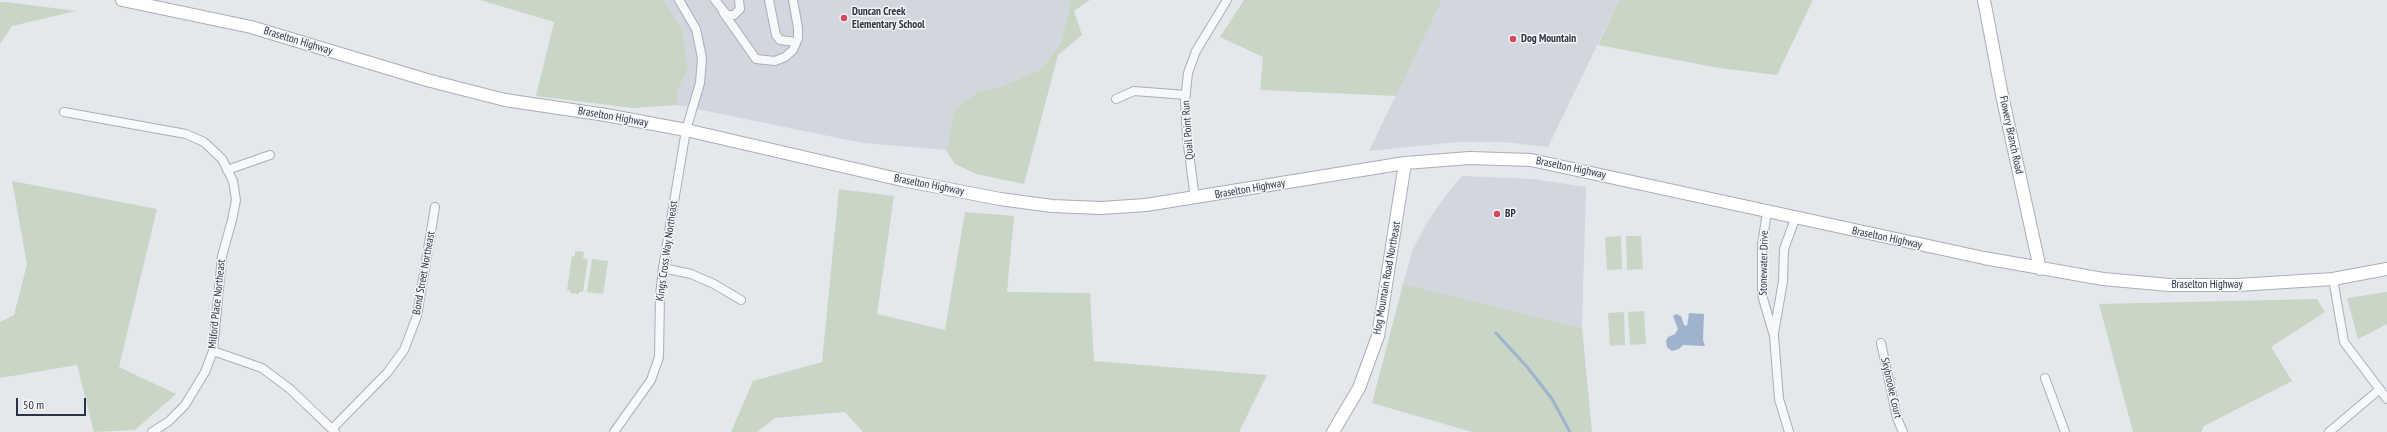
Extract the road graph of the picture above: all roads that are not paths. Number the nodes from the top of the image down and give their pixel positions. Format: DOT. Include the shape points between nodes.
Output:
graph roads {
  1 [pos="122,0"];
  2 [pos="679,0"];
  3 [pos="715,0"];
  4 [pos="739,0"];
  5 [pos="768,0"];
  6 [pos="792,0"];
  7 [pos="1227,0"];
  8 [pos="1984,0"];
  9 [pos="154,4"];
  10 [pos="723,12"];
  11 [pos="796,42"];
  12 [pos="1186,95"];
  13 [pos="1116,100"];
  14 [pos="64,112"];
  15 [pos="686,130"];
  16 [pos="270,155"];
  17 [pos="1405,163"];
  18 [pos="227,170"];
  19 [pos="1195,199"];
  20 [pos="435,207"];
  21 [pos="1766,212"];
  22 [pos="1795,218"];
  23 [pos="664,268"];
  24 [pos="2040,269"];
  25 [pos="2387,269"];
  26 [pos="2333,279"];
  27 [pos="741,300"];
  28 [pos="1774,336"];
  29 [pos="1881,343"];
  30 [pos="213,351"];
  31 [pos="2045,378"];
  32 [pos="2380,390"];
  33 [pos="2387,399"];
  34 [pos="334,431"];
  35 [pos="152,432"];
  36 [pos="614,432"];
  37 [pos="1333,432"];
  38 [pos="1789,432"];
  39 [pos="1903,432"];
  40 [pos="2065,432"];
  41 [pos="2329,432"];
  1 -- 9 [label="main road, Braselton Highway"];
  2 -- 15 [label="street, Kings Cross Way Northeast" via="696,29 702,58 700,83"];
  3 -- 10 [label="street"];
  4 -- 10 [label="street" via="740,9 734,15"];
  5 -- 11 [label="street" via="776,35 780,40"];
  6 -- 11 [label="street" via="798,28"];
  7 -- 12 [label="street, Quail Point Run" via="1196,51 1188,72"];
  8 -- 24 [label="main road, Flowery Branch Road"];
  9 -- 15 [label="main road, Braselton Highway" via="251,27 427,80 505,100"];
  10 -- 11 [label="street" via="756,59 775,61 786,57"];
  12 -- 13 [label="street" via="1134,91"];
  12 -- 19 [label="street, Quail Point Run" via="1187,137"];
  14 -- 18 [label="street, Milford Place Northeast" via="186,134 204,142 222,159"];
  15 -- 19 [label="main road, Braselton Highway" via="854,169 1000,199 1052,206 1101,208"];
  15 -- 23 [label="street, Kings Cross Way Northeast"];
  16 -- 18 [label="street"];
  17 -- 19 [label="main road, Braselton Highway"];
  17 -- 21 [label="main road, Braselton Highway" via="1470,158 1531,160"];
  17 -- 37 [label="main road, Hog Mountain Road Northeast" via="1378,336 1359,388"];
  18 -- 30 [label="street, Milford Place Northeast" via="233,181 236,200 220,269 218,317"];
  20 -- 34 [label="street, Bond Street Northeast" via="418,316 404,350"];
  21 -- 22 [label="main road, Braselton Highway"];
  21 -- 28 [label="street, Stonewater Drive" via="1762,245 1762,295"];
  22 -- 24 [label="main road, Braselton Highway"];
  22 -- 28 [label="street, Stonewater Drive" via="1784,249 1783,281"];
  23 -- 27 [label="street" via="691,274"];
  23 -- 36 [label="street, Kings Cross Way Northeast" via="660,295 659,357 651,380"];
  24 -- 26 [label="main road, Braselton Highway" via="2103,279 2169,285 2238,285"];
  25 -- 26 [label="main road, Braselton Highway"];
  26 -- 32 [label="street" via="2344,342"];
  28 -- 38 [label="street, Stonewater Drive" via="1779,399"];
  29 -- 39 [label="street, Skybrooke Court" via="1897,418"];
  30 -- 34 [label="street" via="262,368 290,389"];
  30 -- 35 [label="street, Milford Place Northeast" via="205,372 185,405 168,422"];
  31 -- 40 [label="street"];
  32 -- 33 [label="street"];
  32 -- 41 [label="street"];
}
